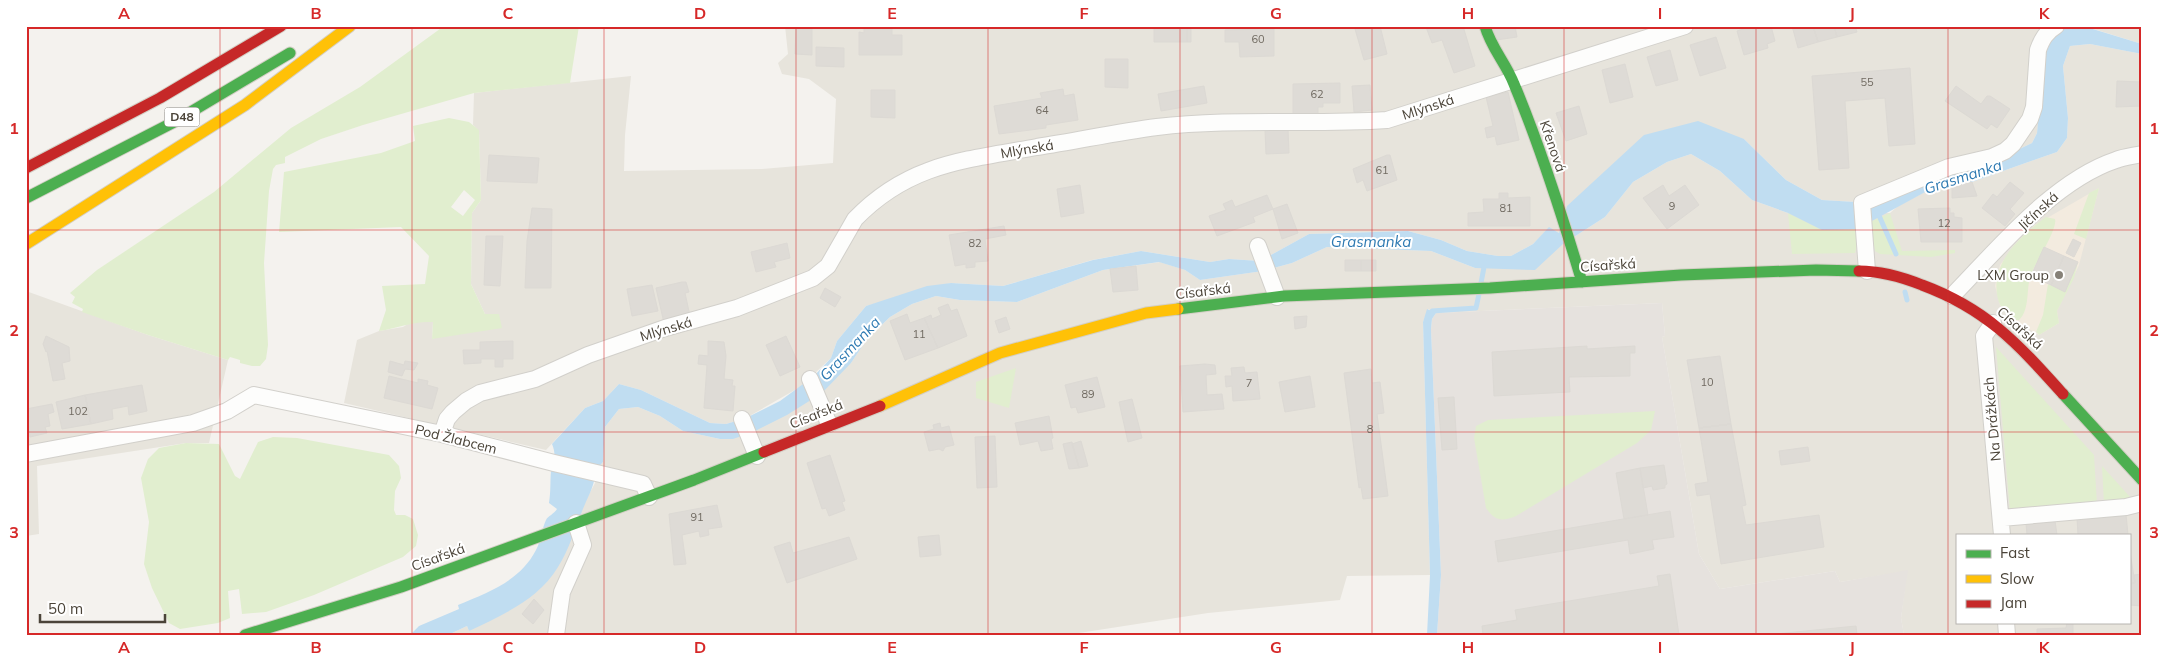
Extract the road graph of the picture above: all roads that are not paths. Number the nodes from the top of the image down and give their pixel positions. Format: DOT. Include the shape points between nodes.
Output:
graph roads {
  1 [pos="281,26"];
  2 [pos="333,26"];
  3 [pos="350,26"];
  4 [pos="1484,26"];
  5 [pos="1685,26"];
  6 [pos="2056,26"];
  7 [pos="1666,29"];
  8 [pos="1513,80"];
  9 [pos="2142,154"];
  10 [pos="26,168"];
  11 [pos="26,198"];
  12 [pos="26,244"];
  13 [pos="1262,258"];
  14 [pos="1867,271"];
  15 [pos="1582,282"];
  16 [pos="1952,296"];
  17 [pos="1277,297"];
  18 [pos="1993,323"];
  19 [pos="810,379"];
  20 [pos="829,424"];
  21 [pos="745,427"];
  22 [pos="442,434"];
  23 [pos="26,454"];
  24 [pos="756,456"];
  25 [pos="2142,480"];
  26 [pos="648,497"];
  27 [pos="2142,503"];
  28 [pos="2001,518"];
  29 [pos="576,523"];
  30 [pos="2002,534"];
  31 [pos="245,635"];
  32 [pos="556,635"];
  1 -- 10 [label="main road, D48" via="160,98"];
  2 -- 11 [label="main road, D48" via="174,122"];
  3 -- 12 [label="main road" via="246,105"];
  4 -- 8 [label="main road, Křenová" via="1487,39"];
  5 -- 7 [label="street, Mlýnská"];
  6 -- 14 [label="street" via="2041,41 2034,108 2013,144 1992,157 1949,168 1862,202"];
  7 -- 8 [label="street, Mlýnská"];
  8 -- 15 [label="main road, Křenová"];
  8 -- 22 [label="street, Mlýnská" via="1387,120 1232,122 1157,127 958,161 916,174 861,212 828,266 813,278 745,305 588,355 535,379 480,393 453,412"];
  9 -- 16 [label="street, Jičínská" via="2115,160 2067,185"];
  13 -- 17 [label="street"];
  14 -- 15 [label="main road, Císařská" via="1816,270"];
  14 -- 16 [label="main road, Císařská" via="1908,278"];
  15 -- 17 [label="main road, Císařská"];
  16 -- 18 [label="main road, Císařská"];
  17 -- 20 [label="main road, Císařská" via="1146,313 996,354 882,405"];
  18 -- 25 [label="main road, Císařská" via="2030,356"];
  18 -- 28 [label="street, Na Drážkách" via="1984,336"];
  19 -- 20 [label="street"];
  20 -- 24 [label="main road, Císařská"];
  21 -- 24 [label="street"];
  22 -- 23 [label="street, Pod Žlabcem" via="254,396 228,411 193,423"];
  22 -- 26 [label="street, Pod Žlabcem" via="643,484"];
  24 -- 26 [label="main road, Císařská"];
  26 -- 29 [label="main road, Císařská"];
  27 -- 28 [label="street"];
  28 -- 30 [label="street, Na Drážkách"];
  29 -- 31 [label="main road, Císařská" via="401,587"];
  29 -- 32 [label="street" via="583,545 562,592"];
}
